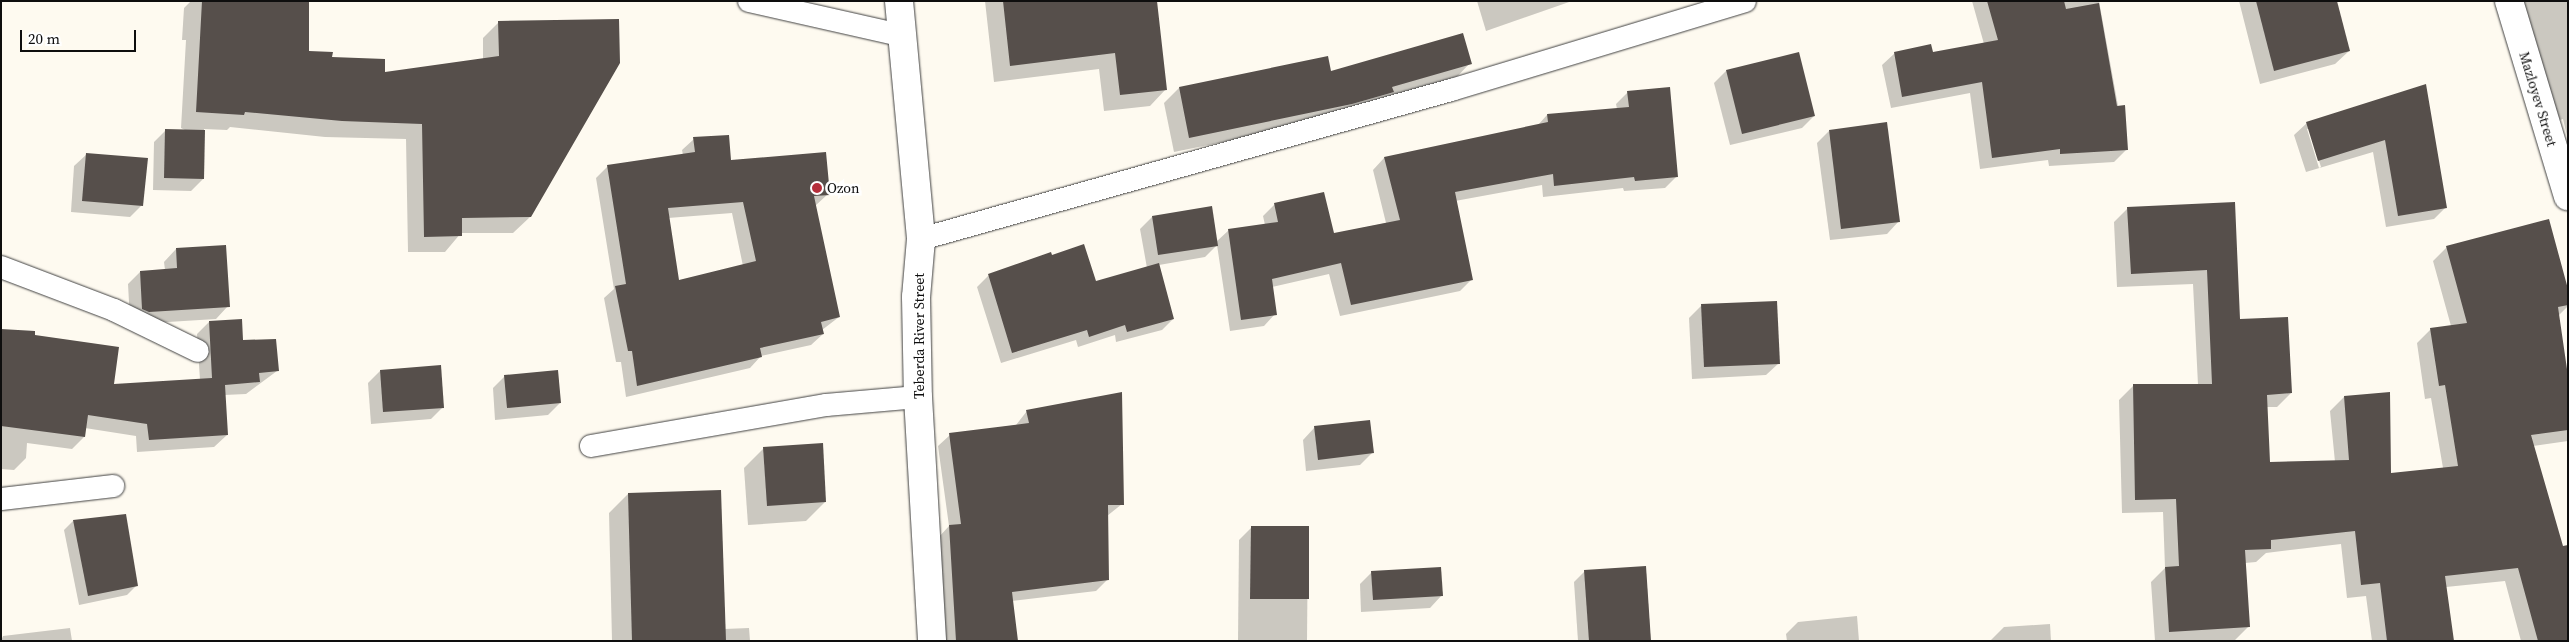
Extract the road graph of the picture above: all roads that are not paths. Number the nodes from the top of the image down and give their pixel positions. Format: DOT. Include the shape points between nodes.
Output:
graph roads {
  1 [pos="749,1"];
  2 [pos="899,1"];
  3 [pos="1745,1"];
  4 [pos="2508,1"];
  5 [pos="900,35"];
  6 [pos="2568,196"];
  7 [pos="921,239"];
  8 [pos="1,267"];
  9 [pos="198,351"];
  10 [pos="918,397"];
  11 [pos="591,446"];
  12 [pos="113,486"];
  13 [pos="1,499"];
  14 [pos="932,641"];
  1 -- 5 [label="lane"];
  2 -- 5 [label="street, Teberda River Street"];
  3 -- 7 [label="lane" via="1451,90"];
  4 -- 6 [label="street, Mazloyev Street"];
  5 -- 7 [label="street, Teberda River Street"];
  7 -- 10 [label="street, Teberda River Street" via="916,297"];
  8 -- 9 [label="lane" via="114,310"];
  10 -- 11 [label="lane" via="826,405"];
  10 -- 14 [label="street, Teberda River Street"];
  12 -- 13 [label="lane"];
}
